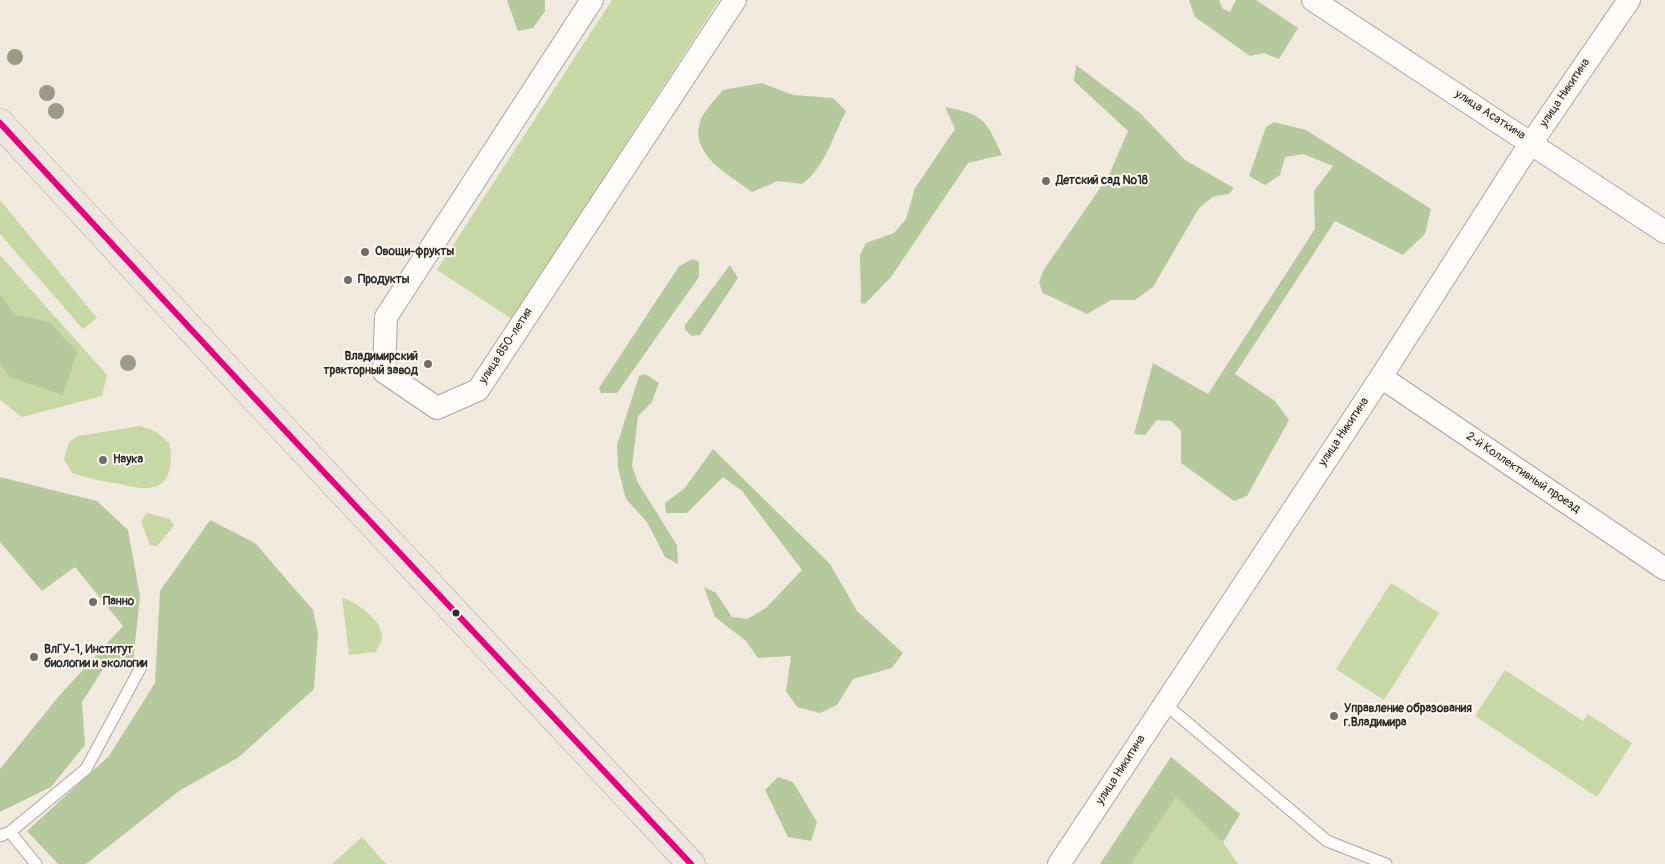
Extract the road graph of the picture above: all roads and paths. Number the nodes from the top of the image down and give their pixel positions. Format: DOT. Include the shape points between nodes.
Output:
graph roads {
  1 [pos="592,0"];
  2 [pos="735,0"];
  3 [pos="1313,0"];
  4 [pos="1628,0"];
  5 [pos="0,123"];
  6 [pos="1532,142"];
  7 [pos="1665,232"];
  8 [pos="1381,377"];
  9 [pos="1665,569"];
  10 [pos="141,667"];
  11 [pos="1165,704"];
  12 [pos="5,834"];
  13 [pos="36,864"];
  14 [pos="691,864"];
  15 [pos="1060,864"];
  16 [pos="1386,864"];
  1 -- 2 [label="street, улица 850-летия" via="386,317 384,372 437,408 478,390"];
  3 -- 6 [label="street, улица Асаткина"];
  4 -- 6 [label="street, улица Никитина"];
  5 -- 14 [label="main road"];
  6 -- 7 [label="street, улица Асаткина"];
  6 -- 8 [label="street, улица Никитина"];
  8 -- 9 [label="street, 2-й Коллективный проезд"];
  8 -- 11 [label="street, улица Никитина"];
  10 -- 12 [label="lane" via="86,769"];
  11 -- 15 [label="street, улица Никитина"];
  11 -- 16 [label="lane" via="1327,841"];
  12 -- 13 [label="lane"];
}
